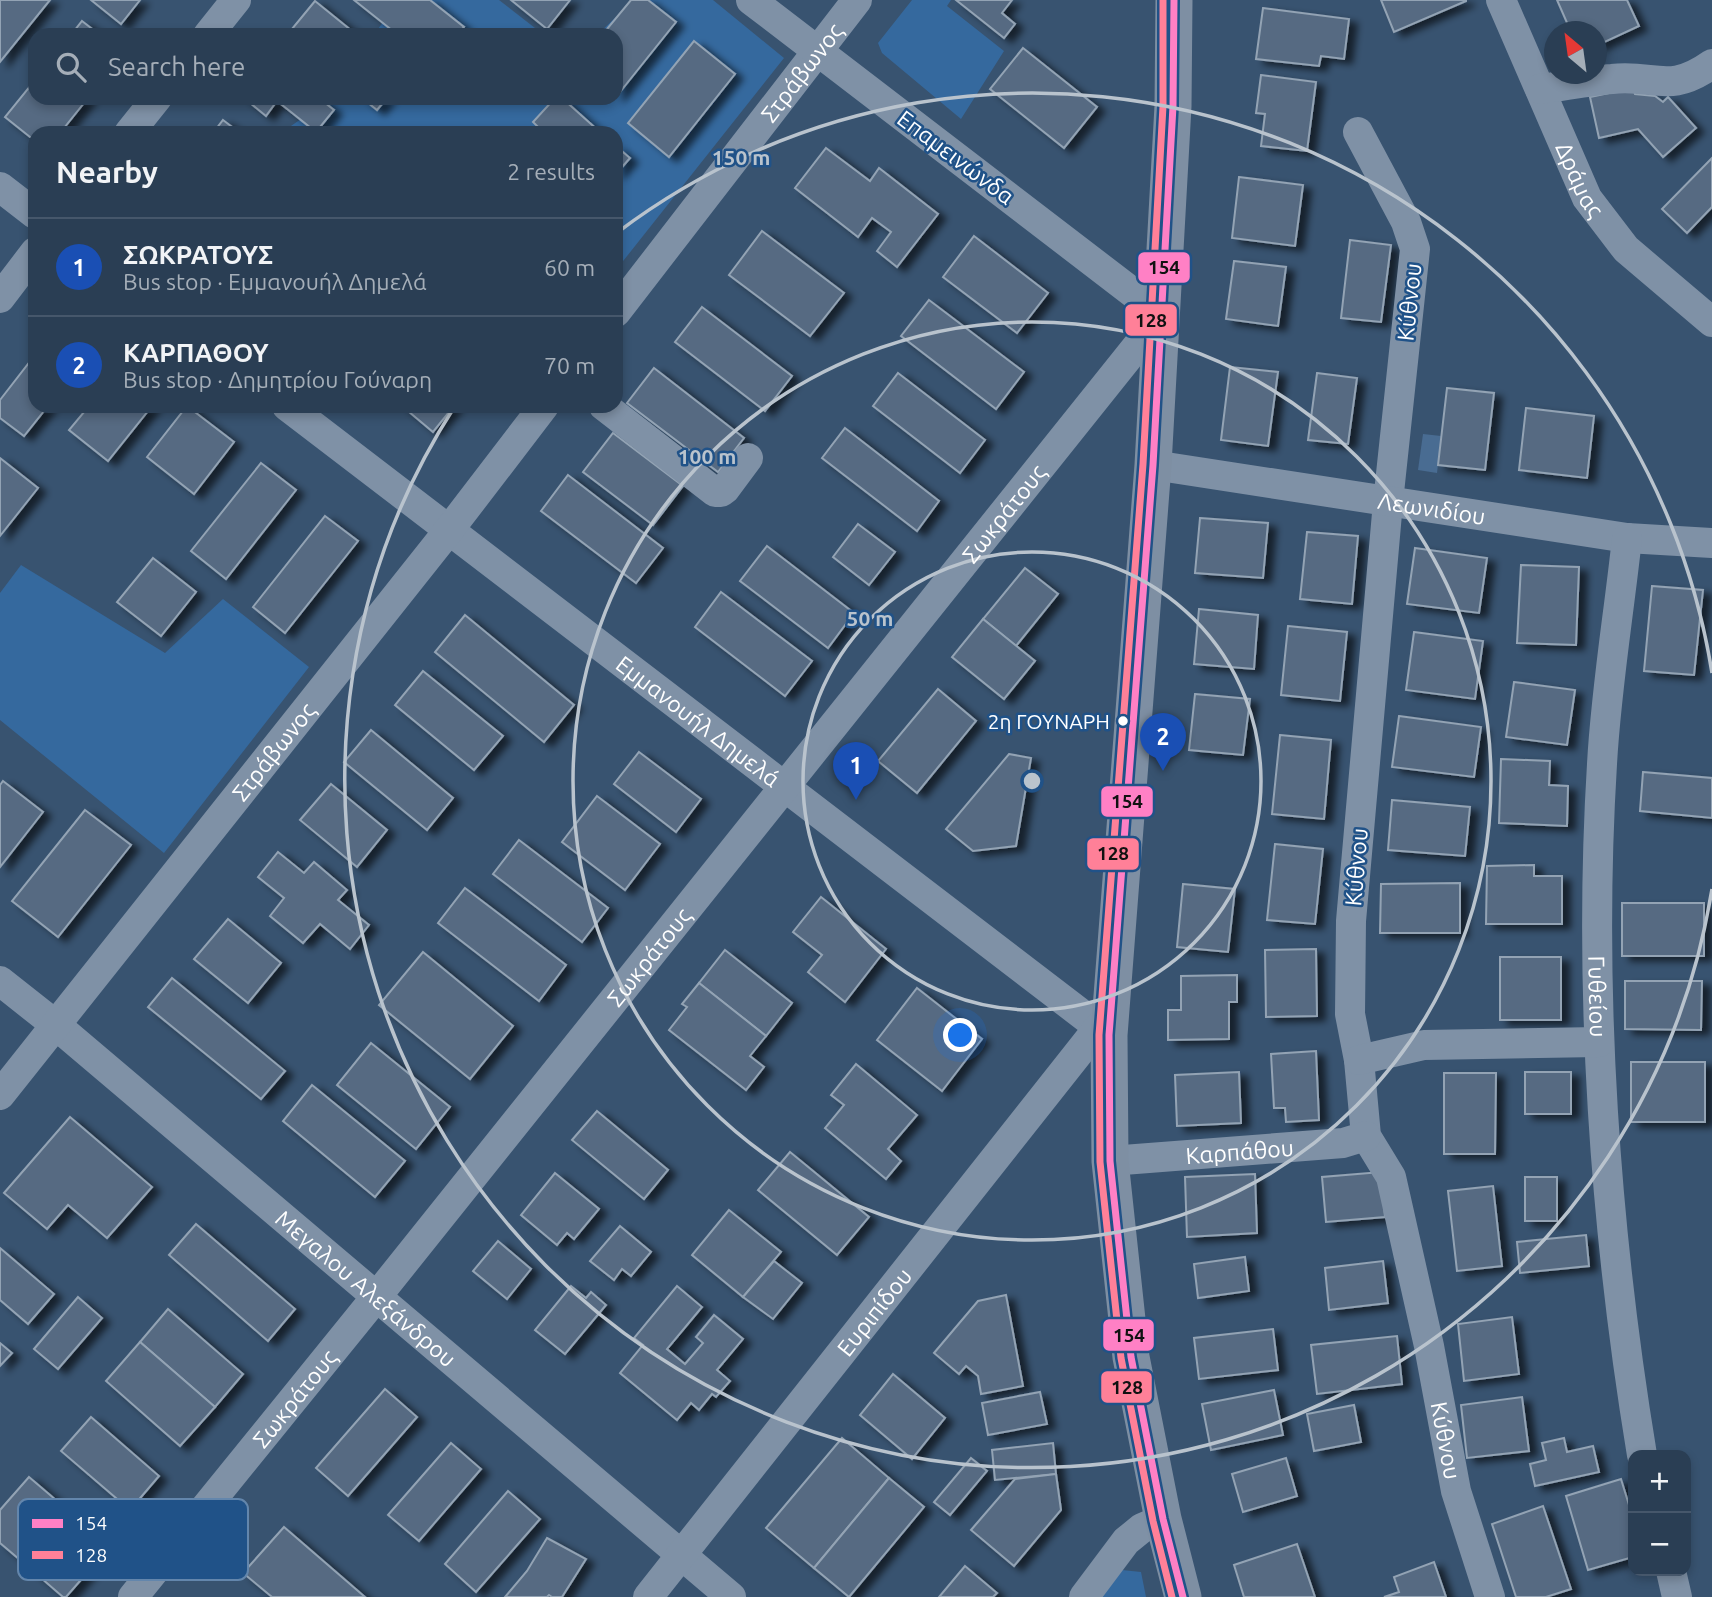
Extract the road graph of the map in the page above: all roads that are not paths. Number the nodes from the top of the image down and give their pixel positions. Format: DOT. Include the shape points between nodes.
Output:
graph roads {
  1 [pos="236,0"];
  2 [pos="751,0"];
  3 [pos="857,0"];
  4 [pos="1174,0"];
  5 [pos="1501,0"];
  6 [pos="214,28"];
  7 [pos="817,51"];
  8 [pos="1712,64"];
  9 [pos="1540,89"];
  10 [pos="152,105"];
  11 [pos="135,126"];
  12 [pos="1358,132"];
  13 [pos="0,187"];
  14 [pos="28,209"];
  15 [pos="28,260"];
  16 [pos="0,298"];
  17 [pos="623,303"];
  18 [pos="1161,315"];
  19 [pos="1712,322"];
  20 [pos="296,413"];
  21 [pos="539,413"];
  22 [pos="613,413"];
  23 [pos="748,458"];
  24 [pos="1153,465"];
  25 [pos="1388,502"];
  26 [pos="449,530"];
  27 [pos="1627,538"];
  28 [pos="1712,543"];
  29 [pos="783,786"];
  30 [pos="0,981"];
  31 [pos="57,1026"];
  32 [pos="1104,1031"];
  33 [pos="1599,1042"];
  34 [pos="1359,1060"];
  35 [pos="0,1095"];
  36 [pos="1366,1136"];
  37 [pos="1110,1161"];
  38 [pos="377,1296"];
  39 [pos="1641,1450"];
  40 [pos="212,1499"];
  41 [pos="1163,1519"];
  42 [pos="682,1556"];
  43 [pos="1672,1576"];
  44 [pos="147,1580"];
  45 [pos="133,1597"];
  46 [pos="648,1597"];
  47 [pos="731,1597"];
  48 [pos="1084,1597"];
  49 [pos="1183,1597"];
  50 [pos="1490,1597"];
  51 [pos="1677,1597"];
  1 -- 6 [label="street"];
  2 -- 7 [label="street, Επαμεινώνδα"];
  3 -- 7 [label="street, Στράβωνος"];
  4 -- 18 [label="main road"];
  5 -- 9 [label="street, Δράμας"];
  7 -- 17 [label="street, Στράβωνος"];
  7 -- 18 [label="street, Επαμεινώνδα"];
  8 -- 9 [label="street" via="1679,82 1615,78"];
  9 -- 19 [label="street, Δράμας" via="1587,198 1626,249"];
  10 -- 11 [label="street"];
  12 -- 25 [label="street, Κύθνου" via="1406,222 1415,249"];
  13 -- 14 [label="street"];
  15 -- 16 [label="street"];
  18 -- 24 [label="main road"];
  18 -- 29 [label="street, Σωκράτους"];
  20 -- 26 [label="street, Εμμανουήλ Δημελά"];
  21 -- 26 [label="street, Στράβωνος"];
  22 -- 23 [label="street" via="715,492 725,489"];
  24 -- 25 [label="street, Λεωνιδίου"];
  24 -- 32 [label="main road"];
  25 -- 27 [label="street, Λεωνιδίου"];
  25 -- 34 [label="street, Κύθνου" via="1351,921 1350,1014"];
  26 -- 29 [label="street, Εμμανουήλ Δημελά"];
  26 -- 31 [label="street, Στράβωνος"];
  27 -- 28 [label="street, Λεωνιδίου"];
  27 -- 33 [label="street, Γυθείου" via="1602,762 1596,933"];
  29 -- 32 [label="street, Εμμανουήλ Δημελά"];
  29 -- 38 [label="street, Σωκράτους"];
  30 -- 31 [label="street, Μεγαλου Αλεξάνδρου"];
  31 -- 35 [label="street, Στράβωνος"];
  31 -- 38 [label="street, Μεγαλου Αλεξάνδρου"];
  32 -- 37 [label="main road"];
  32 -- 42 [label="street, Ευριπίδου"];
  33 -- 34 [label="street" via="1424,1045"];
  33 -- 39 [label="street, Γυθείου" via="1609,1182"];
  34 -- 36 [label="street, Κύθνου"];
  36 -- 37 [label="street, Καρπάθου" via="1343,1143"];
  36 -- 50 [label="street, Κύθνου" via="1391,1177 1456,1491"];
  37 -- 41 [label="main road" via="1131,1357"];
  38 -- 40 [label="street, Σωκράτους"];
  38 -- 42 [label="street, Μεγαλου Αλεξάνδρου"];
  41 -- 48 [label="street" via="1126,1541"];
  41 -- 49 [label="main road"];
  42 -- 46 [label="street, Ευριπίδου"];
  42 -- 47 [label="street, Μεγαλου Αλεξάνδρου"];
  43 -- 51 [label="street"];
  44 -- 45 [label="street, Σωκράτους"];
}
